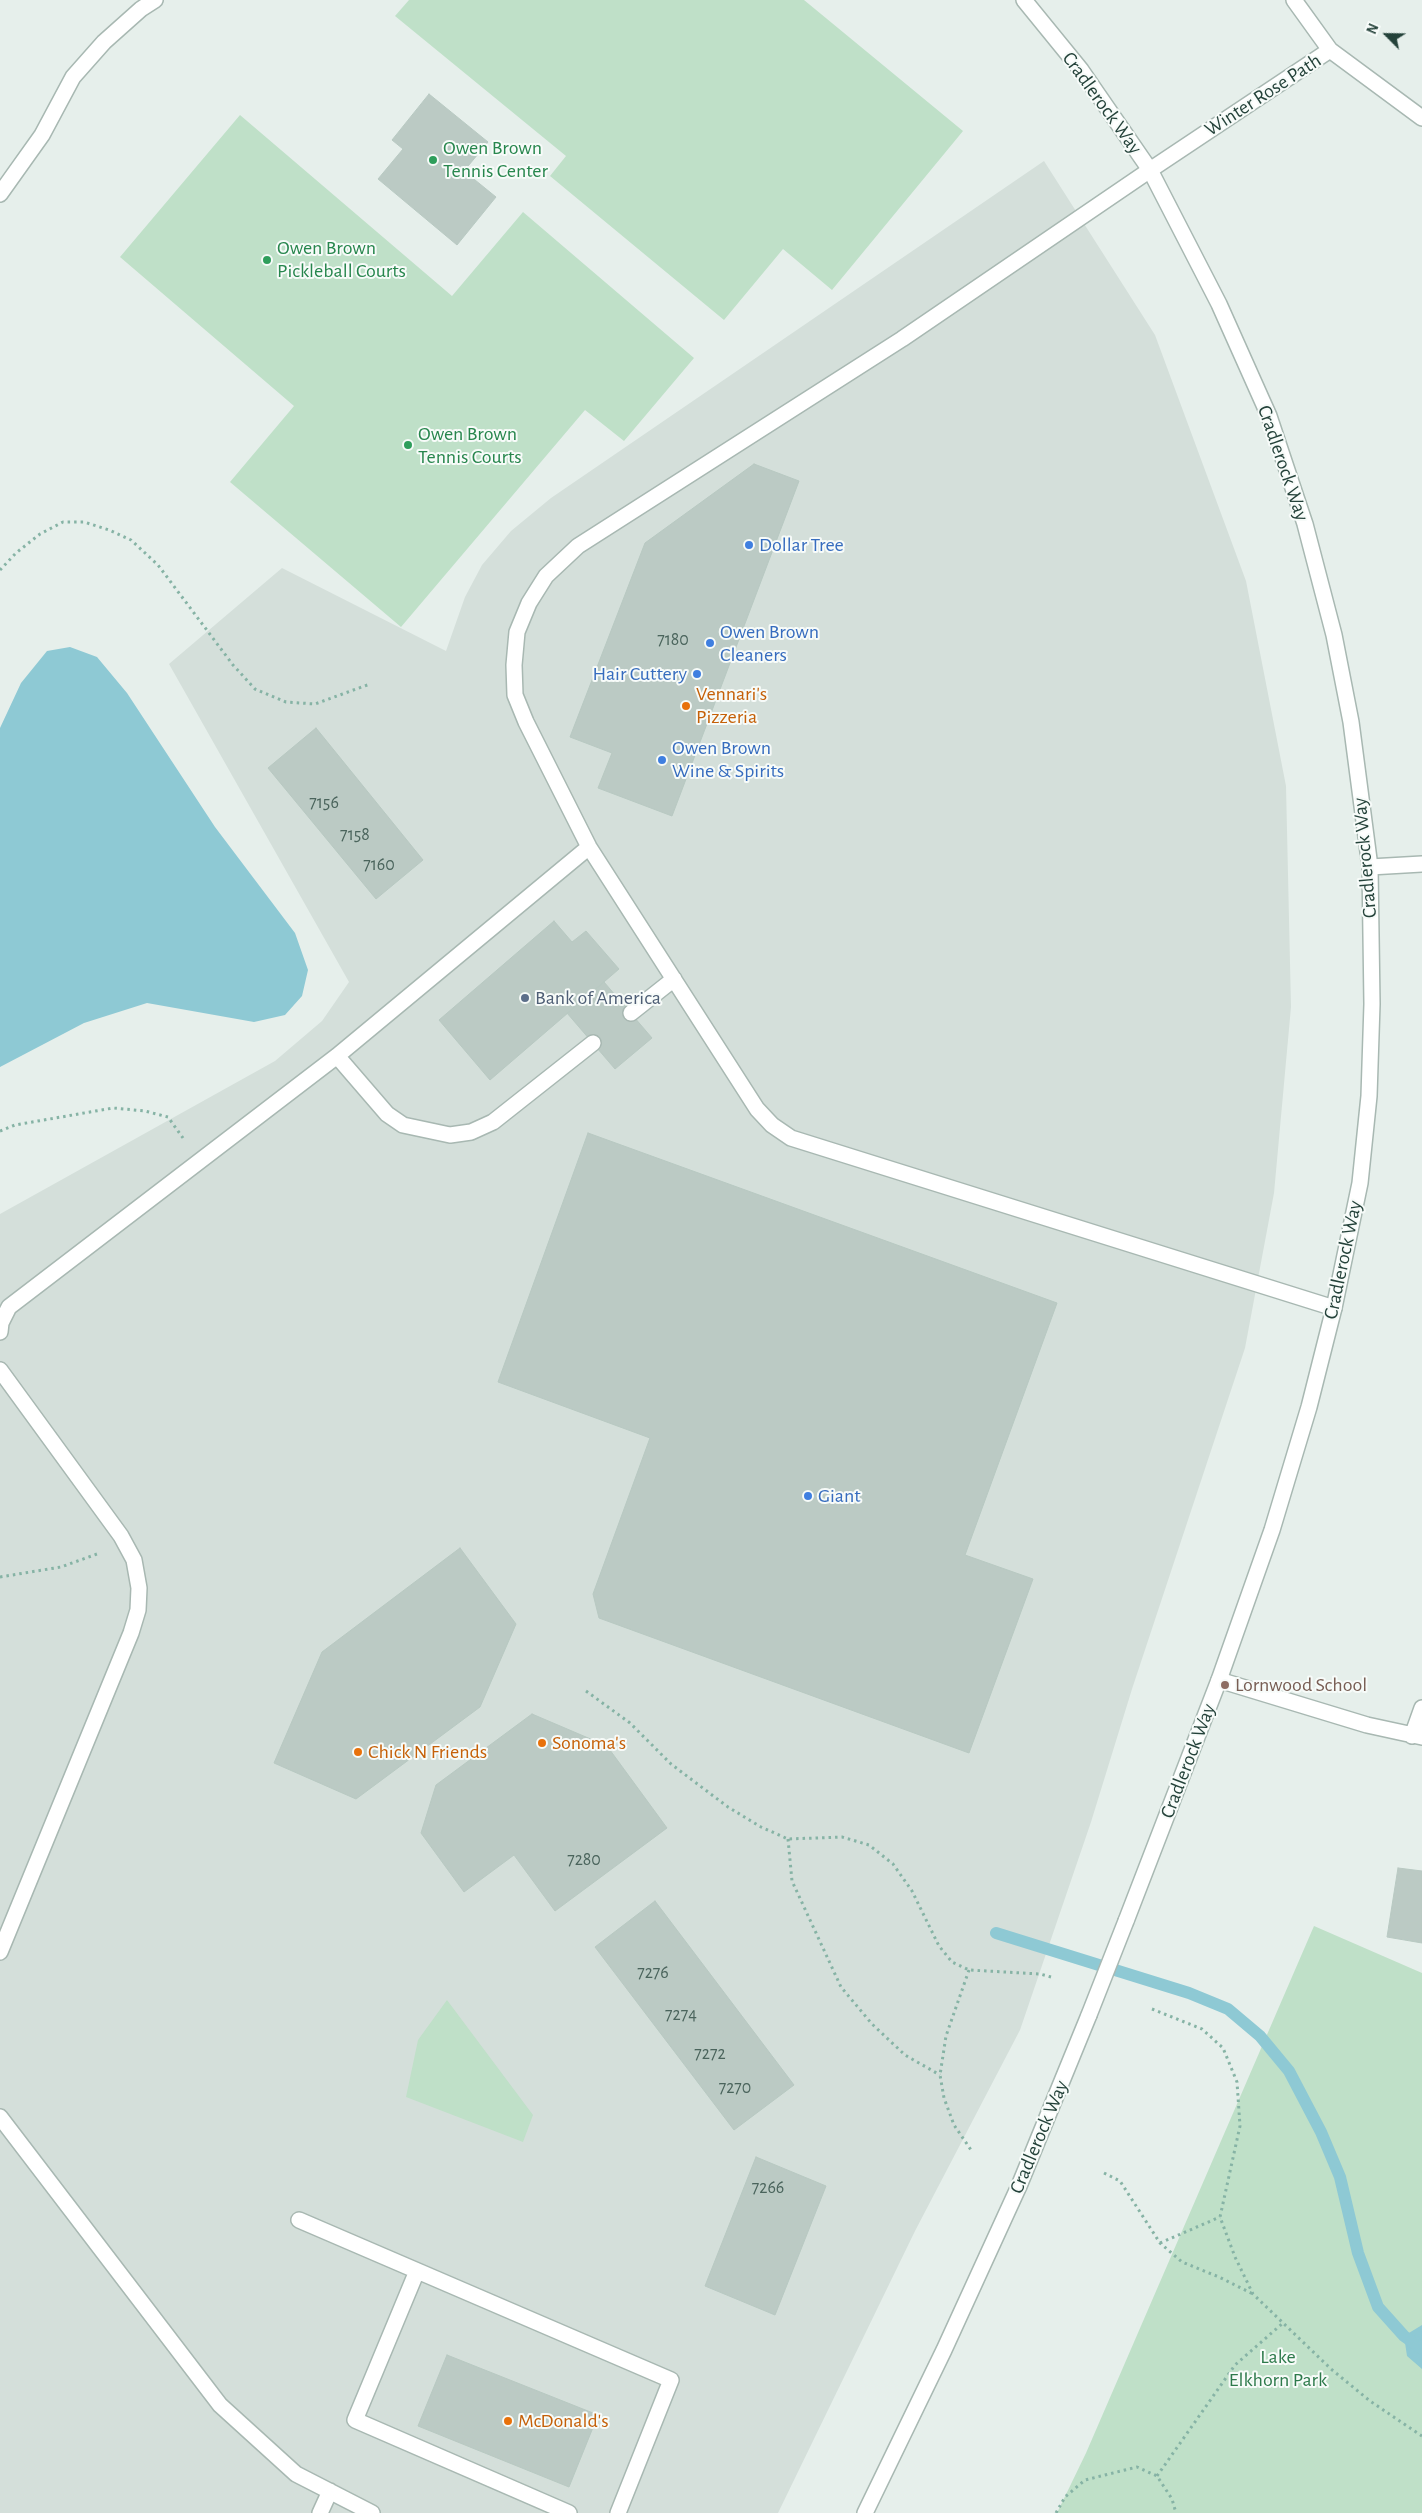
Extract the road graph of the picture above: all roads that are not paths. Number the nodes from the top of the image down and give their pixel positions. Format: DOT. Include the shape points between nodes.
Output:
graph roads {
  1 [pos="155,0"];
  2 [pos="1024,0"];
  3 [pos="1294,0"];
  4 [pos="1330,50"];
  5 [pos="1422,118"];
  6 [pos="1150,170"];
  7 [pos="0,194"];
  8 [pos="589,847"];
  9 [pos="1422,864"];
  10 [pos="1370,867"];
  11 [pos="674,979"];
  12 [pos="631,1013"];
  13 [pos="593,1043"];
  14 [pos="337,1056"];
  15 [pos="1334,1308"];
  16 [pos="0,1332"];
  17 [pos="0,1370"];
  18 [pos="1219,1680"];
  19 [pos="1422,1708"];
  20 [pos="1417,1736"];
  21 [pos="0,1952"];
  22 [pos="0,2117"];
  23 [pos="299,2220"];
  24 [pos="417,2271"];
  25 [pos="330,2491"];
  26 [pos="320,2513"];
  27 [pos="372,2513"];
  28 [pos="569,2513"];
  29 [pos="618,2513"];
  30 [pos="865,2513"];
  1 -- 7 [label="street" via="104,42 73,77 42,135"];
  2 -- 6 [label="street, Cradlerock Way" via="1081,70"];
  3 -- 4 [label="street"];
  4 -- 5 [label="street, Winter Rose Path"];
  4 -- 6 [label="street, Winter Rose Path"];
  6 -- 8 [label="street, Winter Rose Path" via="902,339 578,546 546,576 529,603 517,632 515,695"];
  6 -- 10 [label="street, Cradlerock Way" via="1220,304 1261,399 1305,524 1334,635 1351,722"];
  8 -- 11 [label="street, Winter Rose Path"];
  8 -- 14 [label="street"];
  9 -- 10 [label="street"];
  10 -- 15 [label="street, Cradlerock Way" via="1372,1004 1369,1096 1360,1183"];
  11 -- 12 [label="street"];
  11 -- 15 [label="street, Winter Rose Path" via="757,1109 791,1138"];
  13 -- 14 [label="street" via="493,1122 471,1132 450,1135 404,1125 387,1114"];
  14 -- 16 [label="street" via="9,1307"];
  15 -- 18 [label="street, Cradlerock Way" via="1309,1407 1272,1530"];
  17 -- 21 [label="street" via="122,1536 134,1560 139,1588 136,1618"];
  18 -- 20 [label="street"];
  18 -- 30 [label="street, Cradlerock Way, bridge" via="1019,2186"];
  19 -- 20 [label="street"];
  22 -- 25 [label="street" via="220,2406 296,2474"];
  23 -- 24 [label="street"];
  24 -- 28 [label="street" via="355,2420"];
  24 -- 29 [label="street" via="671,2380"];
  25 -- 26 [label="street"];
  25 -- 27 [label="street"];
}
